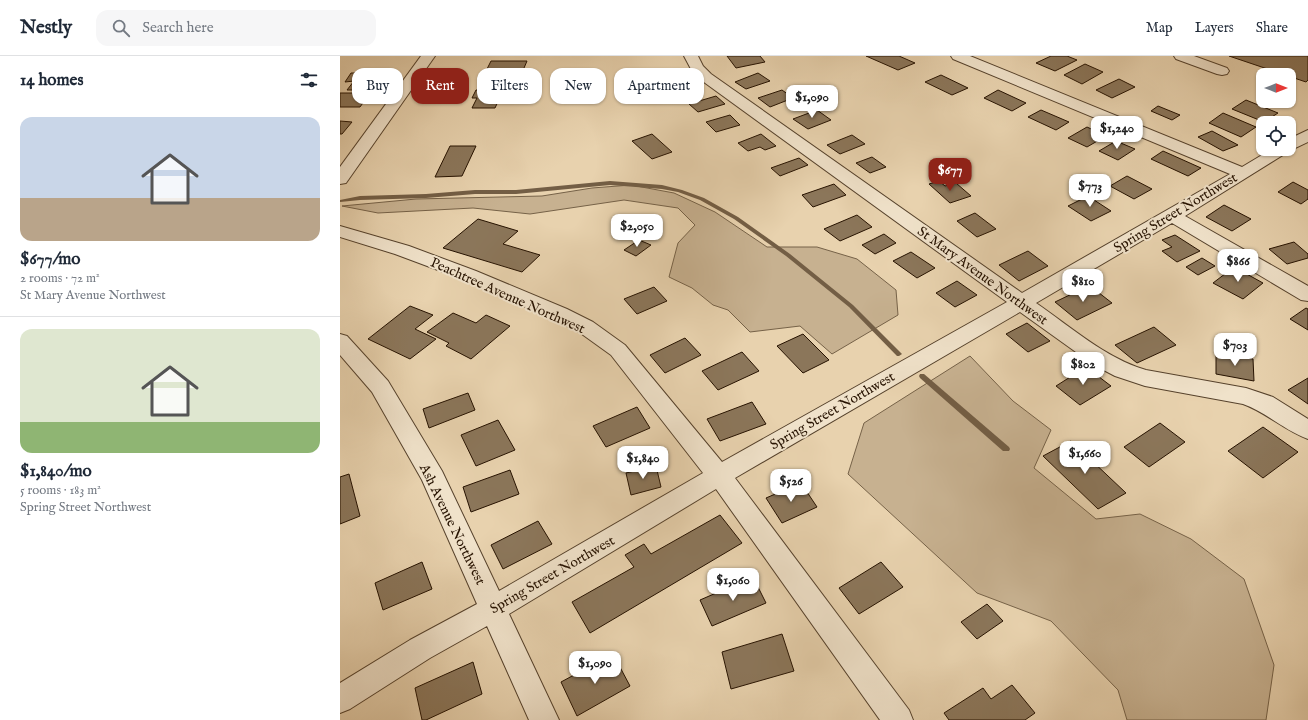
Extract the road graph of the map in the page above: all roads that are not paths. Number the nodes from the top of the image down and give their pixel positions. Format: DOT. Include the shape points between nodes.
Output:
graph roads {
  1 [pos="428,56"];
  2 [pos="691,56"];
  3 [pos="958,56"];
  4 [pos="1181,56"];
  5 [pos="1222,71"];
  6 [pos="1308,135"];
  7 [pos="1296,142"];
  8 [pos="1271,156"];
  9 [pos="1241,173"];
  10 [pos="340,179"];
  11 [pos="1172,216"];
  12 [pos="340,231"];
  13 [pos="1308,295"];
  14 [pos="1020,302"];
  15 [pos="340,341"];
  16 [pos="1308,430"];
  17 [pos="719,475"];
  18 [pos="493,609"];
  19 [pos="340,699"];
  20 [pos="544,720"];
  21 [pos="898,720"];
  1 -- 10 [label="street"];
  2 -- 14 [label="street, St Mary Avenue Northwest" via="697,68 706,77"];
  3 -- 9 [label="street"];
  4 -- 5 [label="street"];
  6 -- 7 [label="street"];
  8 -- 9 [label="street, Spring Street Northwest"];
  9 -- 11 [label="street, Spring Street Northwest"];
  11 -- 13 [label="street"];
  11 -- 14 [label="street, Spring Street Northwest"];
  12 -- 17 [label="street, Peachtree Avenue Northwest" via="402,250 469,275 586,327 618,350"];
  14 -- 16 [label="street, St Mary Avenue Northwest" via="1102,360 1123,371 1145,378 1246,396 1264,403"];
  14 -- 17 [label="street, Spring Street Northwest"];
  15 -- 18 [label="street, Ash Avenue Northwest" via="380,387 433,478"];
  17 -- 18 [label="street, Spring Street Northwest"];
  17 -- 21 [label="street, Peachtree Avenue Northwest"];
  18 -- 19 [label="street, Spring Street Northwest" via="420,649"];
  18 -- 20 [label="street, Ash Avenue Northwest"];
}
